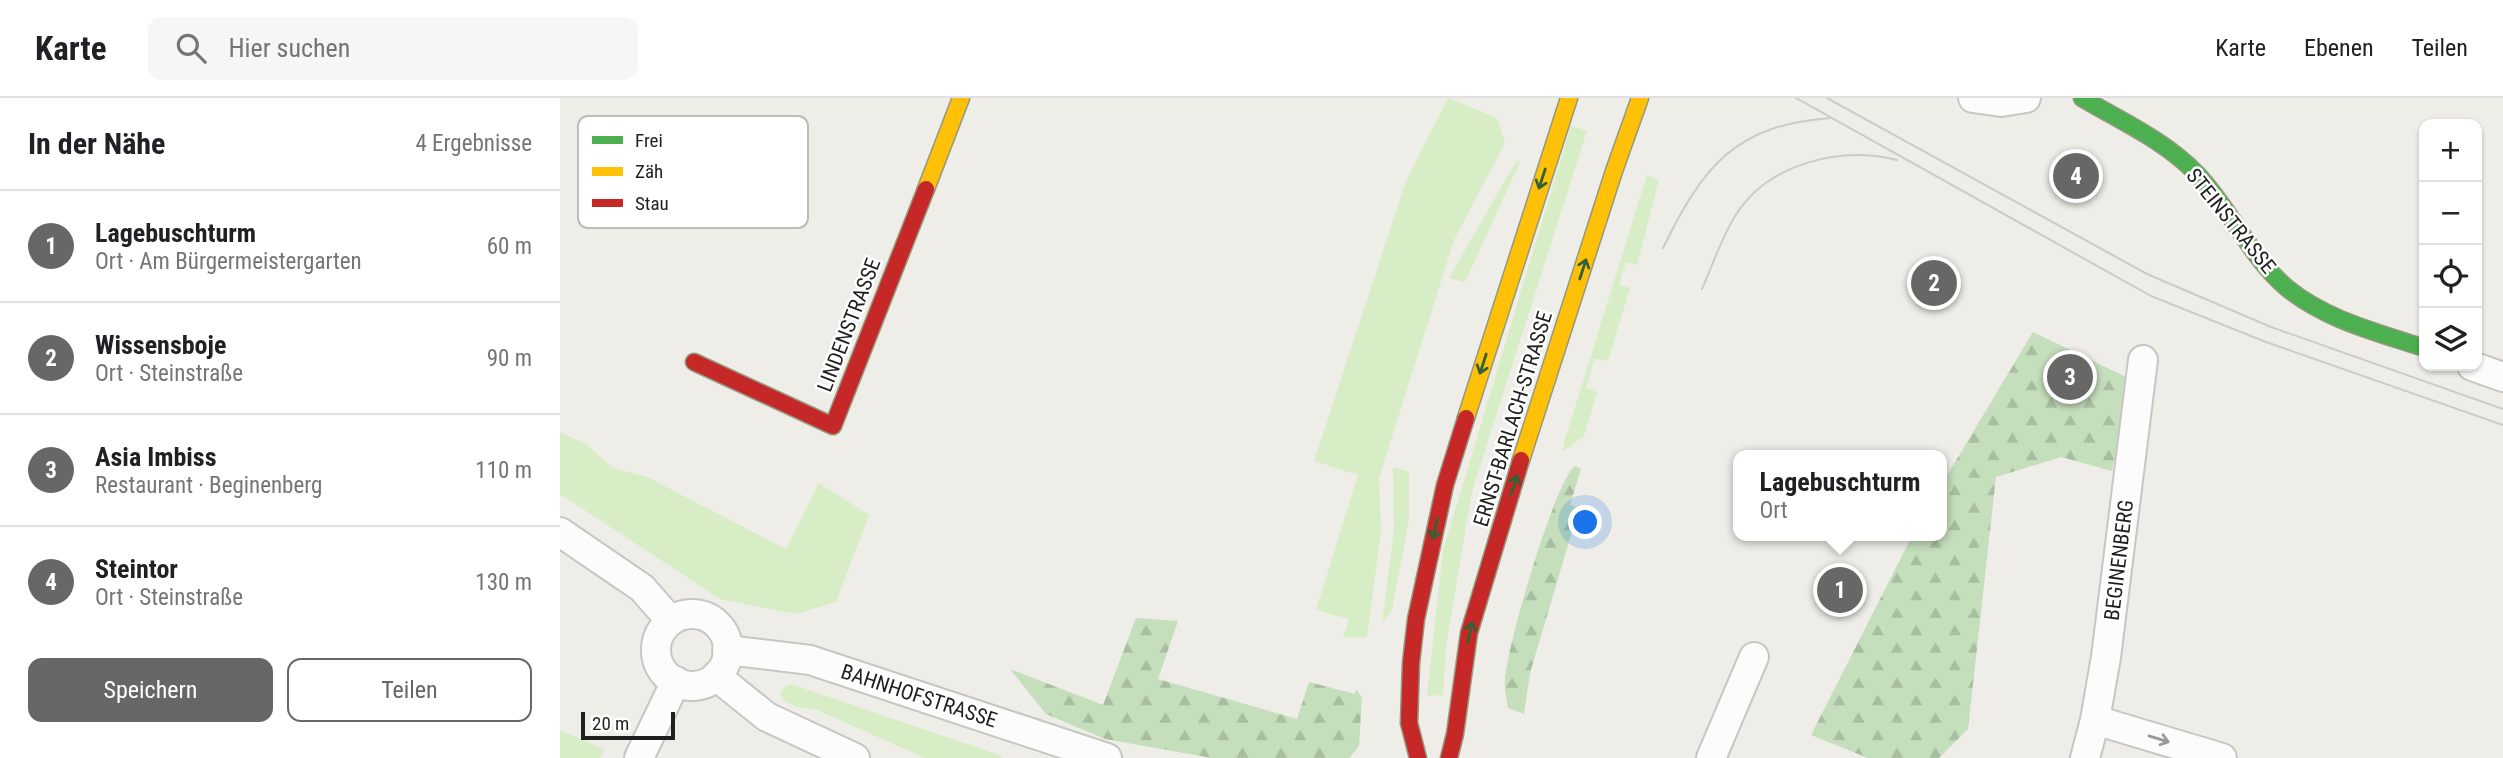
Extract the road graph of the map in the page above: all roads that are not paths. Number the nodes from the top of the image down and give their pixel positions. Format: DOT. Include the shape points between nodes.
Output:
graph roads {
  1 [pos="961,98"];
  2 [pos="1569,98"];
  3 [pos="1640,98"];
  4 [pos="1973,98"];
  5 [pos="2026,98"];
  6 [pos="2082,98"];
  7 [pos="2419,346"];
  8 [pos="2143,360"];
  9 [pos="694,362"];
  10 [pos="2482,370"];
  11 [pos="2503,377"];
  12 [pos="560,532"];
  13 [pos="671,621"];
  14 [pos="727,650"];
  15 [pos="1754,657"];
  16 [pos="716,676"];
  17 [pos="676,681"];
  18 [pos="2095,720"];
  19 [pos="639,758"];
  20 [pos="855,758"];
  21 [pos="1107,758"];
  22 [pos="1418,758"];
  23 [pos="1449,758"];
  24 [pos="1711,758"];
  25 [pos="2085,758"];
  26 [pos="2222,758"];
  1 -- 9 [label="main road, LINDENSTRASSE" via="833,426"];
  2 -- 22 [label="main road, ERNST-BARLACH-STRASSE, one-way" via="1445,485 1411,663 1409,723"];
  23 -- 3 [label="main road, ERNST-BARLACH-STRASSE, one-way" via="1473,621"];
  4 -- 5 [label="street" via="2001,102"];
  6 -- 7 [label="main road, STEINSTRASSE" via="2178,156 2196,172 2258,257 2287,288 2312,306"];
  8 -- 18 [label="street, BEGINENBERG"];
  10 -- 11 [label="street"];
  12 -- 13 [label="street" via="642,589"];
  13 -- 14 [label="street" via="678,616 703,615 722,631"];
  13 -- 17 [label="street" via="656,645 661,669"];
  14 -- 16 [label="street"];
  14 -- 21 [label="street, BAHNHOFSTRASSE" via="810,660"];
  15 -- 24 [label="street"];
  16 -- 17 [label="street" via="693,685"];
  16 -- 20 [label="street" via="767,717"];
  17 -- 19 [label="street"];
  18 -- 25 [label="street, BEGINENBERG"];
  18 -- 26 [label="street, one-way"];
}
